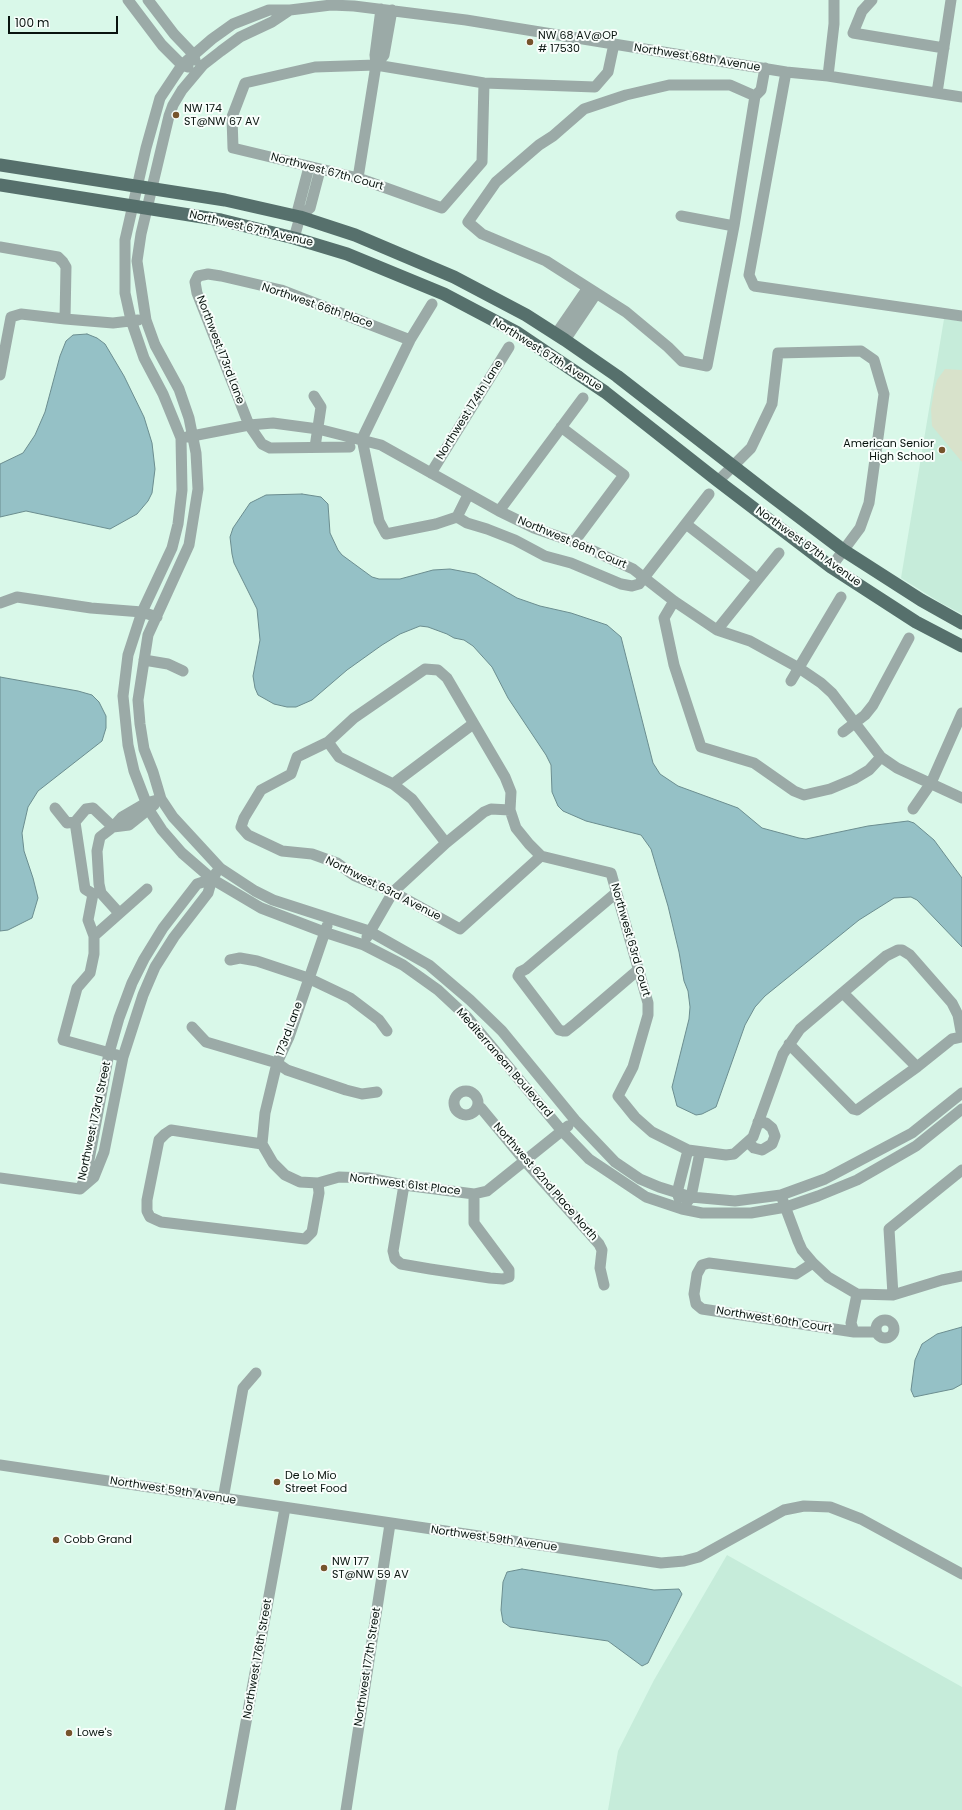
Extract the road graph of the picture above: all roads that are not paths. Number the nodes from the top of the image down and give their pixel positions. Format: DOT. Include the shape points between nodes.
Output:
graph roads {
  1 [pos="128,0"];
  2 [pos="148,0"];
  3 [pos="834,0"];
  4 [pos="872,0"];
  5 [pos="951,0"];
  6 [pos="290,10"];
  7 [pos="386,10"];
  8 [pos="614,44"];
  9 [pos="944,48"];
  10 [pos="193,54"];
  11 [pos="182,65"];
  12 [pos="376,65"];
  13 [pos="765,68"];
  14 [pos="198,70"];
  15 [pos="786,72"];
  16 [pos="828,76"];
  17 [pos="484,83"];
  18 [pos="937,93"];
  19 [pos="755,96"];
  20 [pos="962,97"];
  21 [pos="2,167"];
  22 [pos="309,167"];
  23 [pos="320,170"];
  24 [pos="358,178"];
  25 [pos="0,185"];
  26 [pos="137,186"];
  27 [pos="152,188"];
  28 [pos="25,189"];
  29 [pos="132,206"];
  30 [pos="146,207"];
  31 [pos="681,216"];
  32 [pos="300,217"];
  33 [pos="734,226"];
  34 [pos="294,238"];
  35 [pos="0,247"];
  36 [pos="125,253"];
  37 [pos="138,254"];
  38 [pos="198,276"];
  39 [pos="592,291"];
  40 [pos="432,304"];
  41 [pos="962,316"];
  42 [pos="65,319"];
  43 [pos="131,320"];
  44 [pos="146,320"];
  45 [pos="561,337"];
  46 [pos="410,340"];
  47 [pos="509,348"];
  48 [pos="549,355"];
  49 [pos="0,375"];
  50 [pos="314,396"];
  51 [pos="583,398"];
  52 [pos="248,425"];
  53 [pos="561,427"];
  54 [pos="318,429"];
  55 [pos="193,436"];
  56 [pos="181,438"];
  57 [pos="362,439"];
  58 [pos="315,447"];
  59 [pos="350,447"];
  60 [pos="734,466"];
  61 [pos="430,473"];
  62 [pos="718,481"];
  63 [pos="709,494"];
  64 [pos="468,495"];
  65 [pos="499,511"];
  66 [pos="457,517"];
  67 [pos="686,524"];
  68 [pos="574,542"];
  69 [pos="843,550"];
  70 [pos="779,553"];
  71 [pos="831,567"];
  72 [pos="644,576"];
  73 [pos="757,579"];
  74 [pos="842,597"];
  75 [pos="674,601"];
  76 [pos="0,603"];
  77 [pos="142,612"];
  78 [pos="157,617"];
  79 [pos="962,623"];
  80 [pos="717,630"];
  81 [pos="909,638"];
  82 [pos="962,646"];
  83 [pos="144,660"];
  84 [pos="799,668"];
  85 [pos="183,671"];
  86 [pos="791,681"];
  87 [pos="962,713"];
  88 [pos="473,724"];
  89 [pos="855,724"];
  90 [pos="843,732"];
  91 [pos="328,742"];
  92 [pos="881,757"];
  93 [pos="931,783"];
  94 [pos="392,784"];
  95 [pos="962,798"];
  96 [pos="161,799"];
  97 [pos="147,806"];
  98 [pos="55,808"];
  99 [pos="913,809"];
  100 [pos="510,810"];
  101 [pos="75,822"];
  102 [pos="113,827"];
  103 [pos="446,843"];
  104 [pos="541,856"];
  105 [pos="220,868"];
  106 [pos="212,879"];
  107 [pos="147,889"];
  108 [pos="97,891"];
  109 [pos="393,892"];
  110 [pos="616,893"];
  111 [pos="119,914"];
  112 [pos="331,919"];
  113 [pos="369,931"];
  114 [pos="324,932"];
  115 [pos="94,936"];
  116 [pos="364,944"];
  117 [pos="230,960"];
  118 [pos="638,970"];
  119 [pos="308,978"];
  120 [pos="843,993"];
  121 [pos="960,1014"];
  122 [pos="192,1027"];
  123 [pos="387,1031"];
  124 [pos="962,1037"];
  125 [pos="789,1044"];
  126 [pos="109,1053"];
  127 [pos="123,1057"];
  128 [pos="277,1063"];
  129 [pos="917,1067"];
  130 [pos="377,1092"];
  131 [pos="962,1093"];
  132 [pos="478,1107"];
  133 [pos="962,1109"];
  134 [pos="575,1120"];
  135 [pos="758,1122"];
  136 [pos="562,1131"];
  137 [pos="748,1142"];
  138 [pos="262,1144"];
  139 [pos="688,1150"];
  140 [pos="700,1152"];
  141 [pos="525,1162"];
  142 [pos="962,1170"];
  143 [pos="0,1178"];
  144 [pos="318,1183"];
  145 [pos="404,1185"];
  146 [pos="80,1190"];
  147 [pos="677,1193"];
  148 [pos="474,1194"];
  149 [pos="781,1195"];
  150 [pos="691,1197"];
  151 [pos="786,1207"];
  152 [pos="682,1209"];
  153 [pos="813,1263"];
  154 [pos="962,1276"];
  155 [pos="604,1285"];
  156 [pos="857,1294"];
  157 [pos="893,1295"];
  158 [pos="854,1332"];
  159 [pos="876,1332"];
  160 [pos="256,1373"];
  161 [pos="0,1465"];
  162 [pos="223,1499"];
  163 [pos="286,1508"];
  164 [pos="390,1524"];
  165 [pos="962,1574"];
  166 [pos="230,1810"];
  167 [pos="346,1810"];
  1 -- 11 [label="street" via="162,45"];
  2 -- 10 [label="street"];
  3 -- 16 [label="street"];
  4 -- 9 [label="street" via="862,11 853,32"];
  5 -- 9 [label="street"];
  6 -- 7 [label="street, Northwest 68th Avenue" via="331,5"];
  6 -- 10 [label="street, Mediterranean Boulevard" via="269,10 250,16 233,24"];
  6 -- 14 [label="street, Mediterranean Boulevard" via="272,22 240,37"];
  7 -- 8 [label="street, Northwest 68th Avenue"];
  7 -- 12 [label="street" via="375,55"];
  8 -- 13 [label="street, Northwest 68th Avenue"];
  8 -- 17 [label="street" via="608,72 595,87"];
  9 -- 18 [label="street"];
  10 -- 11 [label="street, Mediterranean Boulevard"];
  10 -- 14 [label="street"];
  11 -- 14 [label="street"];
  11 -- 26 [label="street, Mediterranean Boulevard" via="160,98"];
  12 -- 17 [label="street"];
  12 -- 22 [label="street, Northwest 67th Court" via="315,67 246,83 232,117 233,148"];
  12 -- 24 [label="street"];
  13 -- 15 [label="street, Northwest 68th Avenue"];
  13 -- 19 [label="street" via="761,90"];
  14 -- 27 [label="street, Mediterranean Boulevard" via="173,104"];
  15 -- 16 [label="street, Northwest 68th Avenue"];
  15 -- 41 [label="street" via="749,275 754,286"];
  16 -- 18 [label="street, Northwest 68th Avenue"];
  17 -- 24 [label="street, Northwest 67th Court" via="482,162 442,208"];
  18 -- 20 [label="street, Northwest 68th Avenue"];
  19 -- 33 [label="street"];
  19 -- 39 [label="street" via="730,85 669,85 626,95 584,109 496,182 468,222 482,234 546,261"];
  21 -- 26 [label="main road, Northwest 67th Avenue"];
  21 -- 28 [label="main road"];
  22 -- 23 [label="street, Northwest 67th Court"];
  22 -- 32 [label="street" via="298,209"];
  23 -- 24 [label="street, Northwest 67th Court"];
  23 -- 32 [label="street" via="310,208"];
  25 -- 28 [label="main road, Northwest 67th Avenue"];
  26 -- 27 [label="main road, Northwest 67th Avenue"];
  26 -- 29 [label="street, Mediterranean Boulevard"];
  27 -- 30 [label="street, Mediterranean Boulevard"];
  27 -- 32 [label="main road, Northwest 67th Avenue" via="226,200"];
  28 -- 29 [label="main road, Northwest 67th Avenue"];
  29 -- 30 [label="main road, Northwest 67th Avenue"];
  29 -- 36 [label="street, Mediterranean Boulevard"];
  30 -- 34 [label="main road, Northwest 67th Avenue" via="220,220"];
  30 -- 37 [label="street, Mediterranean Boulevard"];
  31 -- 33 [label="street"];
  32 -- 34 [label="street"];
  32 -- 45 [label="main road, Northwest 67th Avenue" via="355,235 454,277 526,315"];
  33 -- 39 [label="street" via="707,366 682,361 626,312"];
  34 -- 48 [label="main road, Northwest 67th Avenue" via="348,254 444,294 516,332"];
  35 -- 42 [label="street" via="58,256 66,267"];
  36 -- 37 [label="street"];
  36 -- 43 [label="street, Mediterranean Boulevard" via="126,293"];
  37 -- 44 [label="street, Mediterranean Boulevard"];
  38 -- 46 [label="street, Northwest 66th Place" via="221,276 281,290"];
  38 -- 52 [label="street, Northwest 173rd Lane" via="195,282 197,293"];
  39 -- 45 [label="street"];
  40 -- 46 [label="street"];
  42 -- 43 [label="street" via="113,323"];
  42 -- 49 [label="street" via="21,314 11,317"];
  43 -- 44 [label="street"];
  43 -- 56 [label="street, Mediterranean Boulevard" via="144,358 163,394"];
  44 -- 55 [label="street, Mediterranean Boulevard" via="155,345 179,389"];
  45 -- 48 [label="main road"];
  45 -- 60 [label="main road, Northwest 67th Avenue" via="617,376"];
  46 -- 57 [label="street"];
  47 -- 61 [label="street, Northwest 174th Lane"];
  48 -- 62 [label="main road, Northwest 67th Avenue" via="605,392"];
  50 -- 54 [label="street" via="321,407"];
  51 -- 53 [label="street"];
  52 -- 54 [label="street, Northwest 66th Court" via="273,423"];
  52 -- 55 [label="street, Northwest 66th Court"];
  52 -- 58 [label="street, Northwest 173rd Lane" via="262,444 270,448"];
  53 -- 65 [label="street"];
  53 -- 68 [label="street" via="624,475"];
  54 -- 57 [label="street, Northwest 66th Court"];
  54 -- 58 [label="street"];
  55 -- 56 [label="street, Northwest 66th Court"];
  55 -- 78 [label="street, Mediterranean Boulevard" via="198,489 189,545"];
  56 -- 77 [label="street, Mediterranean Boulevard" via="182,490 178,524 172,548"];
  57 -- 61 [label="street, Northwest 66th Court" via="382,445"];
  57 -- 66 [label="street" via="379,521 386,534"];
  58 -- 59 [label="street, Northwest 173rd Lane"];
  60 -- 62 [label="street"];
  60 -- 69 [label="main road, Northwest 67th Avenue"];
  60 -- 69 [label="street" via="751,448 772,404 778,353 861,351 874,360 884,394 869,503 860,528"];
  61 -- 64 [label="street, Northwest 66th Court"];
  62 -- 71 [label="main road, Northwest 67th Avenue"];
  63 -- 67 [label="street"];
  64 -- 65 [label="street, Northwest 66th Court"];
  64 -- 66 [label="street"];
  65 -- 68 [label="street, Northwest 66th Court" via="534,528"];
  66 -- 72 [label="street" via="515,540 545,556 571,562 621,584 639,584"];
  67 -- 72 [label="street"];
  67 -- 73 [label="street"];
  68 -- 72 [label="street, Northwest 66th Court"];
  69 -- 71 [label="street"];
  69 -- 79 [label="main road, Northwest 67th Avenue"];
  70 -- 73 [label="street"];
  71 -- 82 [label="main road, Northwest 67th Avenue" via="916,622"];
  72 -- 75 [label="street, Northwest 66th Court"];
  73 -- 80 [label="street"];
  74 -- 84 [label="street"];
  75 -- 80 [label="street, Northwest 66th Court"];
  75 -- 92 [label="street" via="664,618 674,665 701,747 754,763 794,791 804,795 830,789 854,779 872,767"];
  76 -- 77 [label="street" via="17,597 91,608"];
  77 -- 78 [label="street"];
  77 -- 97 [label="street, Mediterranean Boulevard" via="128,655 123,696 128,745 134,771"];
  78 -- 83 [label="street, Mediterranean Boulevard" via="148,635"];
  80 -- 84 [label="street, Northwest 66th Court" via="750,640"];
  81 -- 89 [label="street" via="872,705"];
  83 -- 85 [label="street" via="168,664"];
  83 -- 96 [label="street, Mediterranean Boulevard" via="138,700 140,724 144,749"];
  84 -- 86 [label="street"];
  84 -- 89 [label="street, Northwest 66th Court" via="832,693"];
  87 -- 93 [label="street"];
  88 -- 91 [label="street" via="447,678 438,670 425,669 354,718"];
  88 -- 94 [label="street"];
  88 -- 100 [label="street" via="505,777 511,792"];
  89 -- 90 [label="street"];
  89 -- 92 [label="street, Northwest 66th Court"];
  91 -- 94 [label="street" via="339,757"];
  91 -- 109 [label="street, Northwest 63rd Avenue" via="297,757 291,774 261,790 241,827 248,835 282,851 312,854 337,863 355,876"];
  92 -- 93 [label="street, Northwest 66th Court" via="897,768"];
  93 -- 95 [label="street, Northwest 66th Court"];
  93 -- 99 [label="street"];
  94 -- 103 [label="street" via="412,799"];
  96 -- 97 [label="street"];
  96 -- 105 [label="street, Mediterranean Boulevard" via="173,817"];
  97 -- 102 [label="street" via="122,817"];
  97 -- 106 [label="street, Mediterranean Boulevard" via="162,830 182,853"];
  98 -- 101 [label="street" via="65,822"];
  100 -- 103 [label="street" via="491,809 484,812"];
  100 -- 104 [label="street" via="516,828"];
  101 -- 102 [label="street" via="86,809 93,808"];
  101 -- 108 [label="street" via="84,889"];
  102 -- 108 [label="street" via="103,834 97,851"];
  103 -- 109 [label="street"];
  104 -- 109 [label="street, Northwest 63rd Avenue" via="460,930"];
  104 -- 110 [label="street, Northwest 63rd Court" via="610,872"];
  105 -- 106 [label="street, Northwest 173rd Street"];
  105 -- 112 [label="street, Mediterranean Boulevard" via="273,900"];
  106 -- 114 [label="street, Mediterranean Boulevard" via="261,908"];
  106 -- 126 [label="street, Northwest 173rd Street" via="197,884 163,928 144,959 121,1011"];
  106 -- 127 [label="street, Northwest 173rd Street" via="208,893 174,937 155,967"];
  107 -- 111 [label="street"];
  108 -- 111 [label="street"];
  108 -- 115 [label="street" via="88,920"];
  109 -- 113 [label="street"];
  110 -- 118 [label="street, Northwest 63rd Court"];
  110 -- 118 [label="street" via="518,976 559,1030 566,1031"];
  111 -- 115 [label="street"];
  112 -- 113 [label="street, Mediterranean Boulevard"];
  112 -- 114 [label="street, 173rd Lane"];
  113 -- 116 [label="street"];
  113 -- 134 [label="street, Mediterranean Boulevard" via="429,965 470,1000 502,1032"];
  114 -- 116 [label="street, Mediterranean Boulevard"];
  114 -- 119 [label="street, 173rd Lane"];
  115 -- 126 [label="street, Northwest 173rd Street" via="90,973 77,988 63,1040"];
  116 -- 136 [label="street, Mediterranean Boulevard" via="402,965 438,990 467,1017"];
  117 -- 119 [label="street" via="240,958 258,961"];
  118 -- 139 [label="street, Northwest 63rd Court" via="648,1003 648,1015 633,1067 618,1096 634,1117 652,1132"];
  119 -- 123 [label="street" via="350,998 379,1020"];
  119 -- 128 [label="street, 173rd Lane" via="289,1037"];
  120 -- 121 [label="street, Northwest 63rd Court" via="886,956 902,950 910,955"];
  120 -- 125 [label="street, Northwest 63rd Court" via="800,1029"];
  120 -- 129 [label="street"];
  121 -- 124 [label="street"];
  122 -- 128 [label="street" via="206,1042"];
  124 -- 129 [label="street" via="952,1039"];
  125 -- 129 [label="street" via="853,1110 857,1110"];
  125 -- 135 [label="street, Northwest 63rd Court"];
  126 -- 127 [label="street, Northwest 173rd Street"];
  126 -- 146 [label="street, Northwest 173rd Street" via="86,1176"];
  127 -- 146 [label="street, Northwest 173rd Street" via="104,1152 94,1177"];
  128 -- 130 [label="street" via="287,1070 346,1090 362,1094"];
  128 -- 138 [label="street, 173rd Lane" via="265,1113"];
  131 -- 149 [label="street, Mediterranean Boulevard" via="912,1133 825,1178"];
  132 -- 141 [label="street, Northwest 62nd Place North"];
  133 -- 151 [label="street, Mediterranean Boulevard" via="916,1146 857,1180"];
  134 -- 136 [label="street"];
  134 -- 147 [label="street, Mediterranean Boulevard" via="615,1162 640,1179"];
  135 -- 137 [label="street, Northwest 63rd Court" via="753,1137"];
  135 -- 137 [label="street" via="766,1123 772,1128 775,1136 772,1144 766,1149 758,1150"];
  136 -- 141 [label="street"];
  136 -- 152 [label="street, Mediterranean Boulevard" via="589,1159 646,1197"];
  137 -- 140 [label="street, Northwest 63rd Court" via="734,1154"];
  138 -- 144 [label="street, Northwest 61st Place" via="273,1163 286,1175 300,1182"];
  138 -- 144 [label="street" via="171,1130 164,1134 159,1140 147,1200 150,1217 161,1222 305,1239 312,1232 319,1193"];
  139 -- 140 [label="street, Northwest 63rd Court"];
  139 -- 147 [label="street"];
  140 -- 150 [label="street"];
  141 -- 148 [label="street" via="487,1191"];
  141 -- 155 [label="street, Northwest 62nd Place North" via="599,1244 602,1250 600,1268"];
  142 -- 157 [label="street" via="889,1229"];
  143 -- 146 [label="street"];
  144 -- 145 [label="street, Northwest 61st Place" via="340,1177"];
  145 -- 148 [label="street, Northwest 61st Place"];
  145 -- 148 [label="street" via="393,1251 395,1259 401,1264 504,1279 509,1277 509,1270 474,1223"];
  147 -- 150 [label="street, Mediterranean Boulevard"];
  147 -- 152 [label="street"];
  149 -- 150 [label="street, Mediterranean Boulevard" via="736,1201"];
  149 -- 151 [label="street"];
  150 -- 152 [label="street"];
  151 -- 152 [label="street, Mediterranean Boulevard" via="751,1213 702,1213"];
  151 -- 153 [label="street" via="802,1250"];
  153 -- 156 [label="street" via="832,1280"];
  153 -- 158 [label="street, Northwest 60th Court" via="796,1274 709,1263 702,1265 697,1274 694,1294 696,1304 702,1309"];
  154 -- 157 [label="street"];
  156 -- 157 [label="street"];
  156 -- 158 [label="street" via="851,1323"];
  158 -- 159 [label="street, Northwest 60th Court"];
  160 -- 162 [label="street" via="243,1388"];
  161 -- 162 [label="street, Northwest 59th Avenue"];
  162 -- 163 [label="street, Northwest 59th Avenue"];
  163 -- 164 [label="street, Northwest 59th Avenue"];
  163 -- 166 [label="street, Northwest 176th Street"];
  164 -- 165 [label="street, Northwest 59th Avenue" via="671,1563 699,1557 784,1510 804,1506 830,1507 861,1519"];
  164 -- 167 [label="street, Northwest 177th Street"];
}
